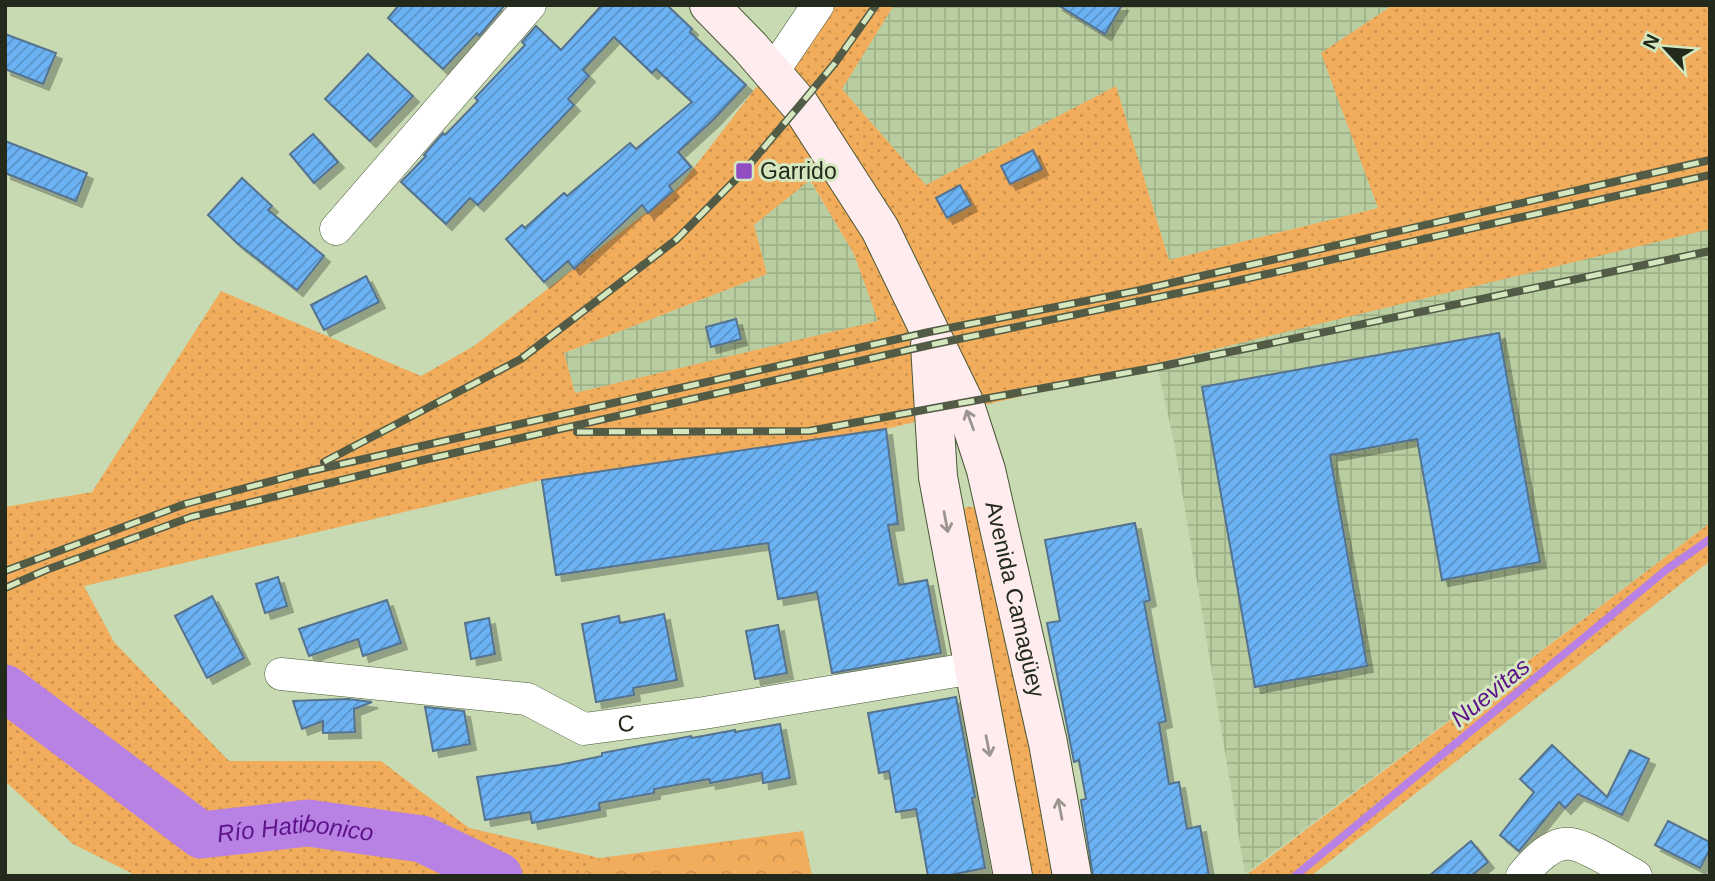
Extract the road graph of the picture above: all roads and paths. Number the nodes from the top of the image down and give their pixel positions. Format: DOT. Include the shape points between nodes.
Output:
graph roads {
  1 [pos="530,5"];
  2 [pos="709,5"];
  3 [pos="818,5"];
  4 [pos="772,73"];
  5 [pos="336,229"];
  6 [pos="929,332"];
  7 [pos="986,470"];
  8 [pos="938,478"];
  9 [pos="974,668"];
  10 [pos="281,674"];
  11 [pos="1013,876"];
  12 [pos="1073,876"];
  13 [pos="1522,876"];
  14 [pos="1636,876"];
  1 -- 5 [label="street"];
  2 -- 4 [label="main road, Avenida Camagüey"];
  3 -- 4 [label="street"];
  4 -- 6 [label="main road, Avenida Camagüey" via="800,105 880,229"];
  7 -- 6 [label="main road, Avenida Camagüey, one-way" via="964,402"];
  6 -- 8 [label="main road, Avenida Camagüey"];
  7 -- 8 [label="main road"];
  12 -- 7 [label="main road, Avenida Camagüey, one-way"];
  8 -- 9 [label="main road, Avenida Camagüey, one-way"];
  9 -- 10 [label="street, C" via="584,729 527,699"];
  9 -- 11 [label="main road, Avenida Camagüey, one-way"];
  13 -- 14 [label="street" via="1533,862 1559,845 1573,844"];
}
